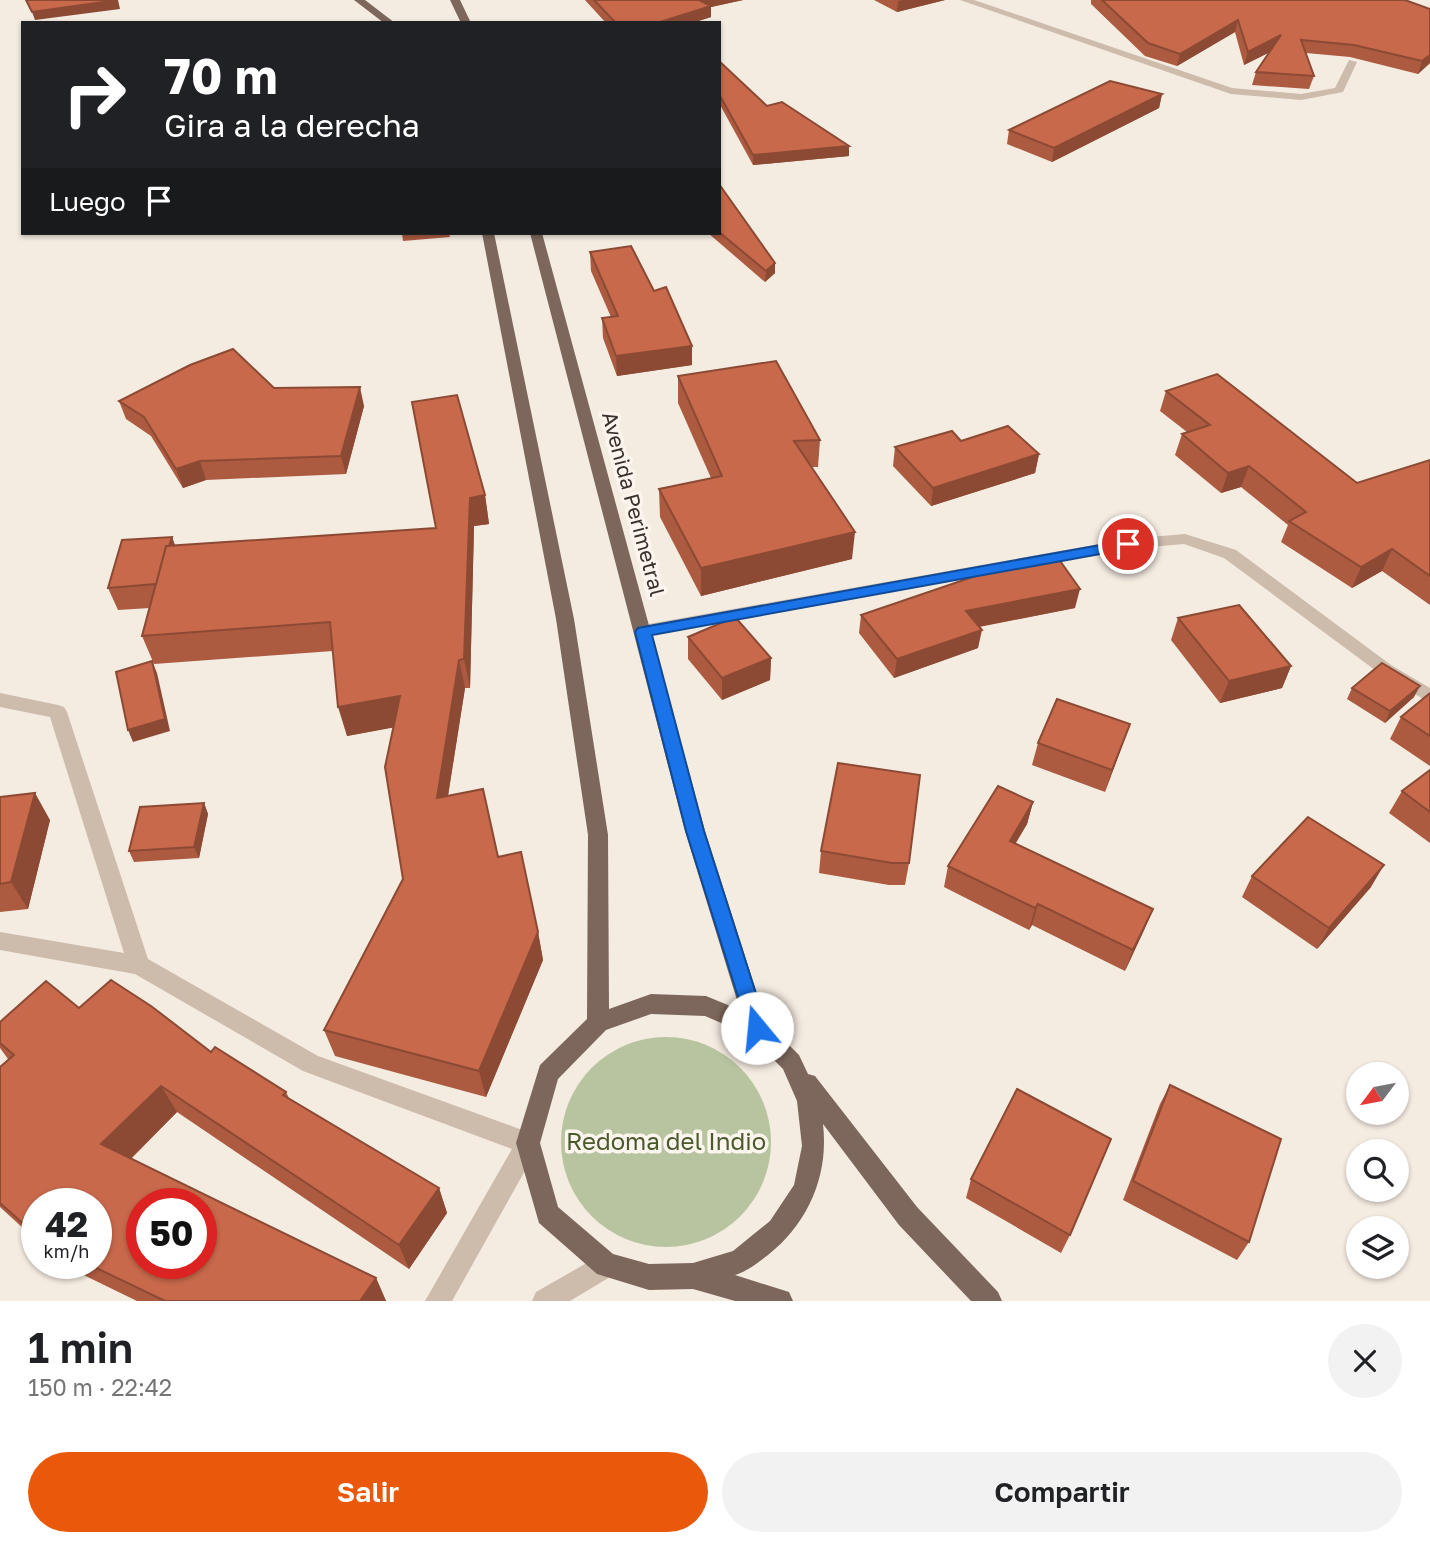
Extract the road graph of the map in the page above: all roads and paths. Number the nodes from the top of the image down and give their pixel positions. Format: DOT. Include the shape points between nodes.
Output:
graph roads {
  1 [pos="359,0"];
  2 [pos="454,0"];
  3 [pos="965,0"];
  4 [pos="387,21"];
  5 [pos="465,21"];
  6 [pos="1352,62"];
  7 [pos="488,235"];
  8 [pos="537,235"];
  9 [pos="643,632"];
  10 [pos="1430,696"];
  11 [pos="0,700"];
  12 [pos="0,941"];
  13 [pos="139,965"];
  14 [pos="598,1023"];
  15 [pos="757,1028"];
  16 [pos="791,1062"];
  17 [pos="528,1143"];
  18 [pos="606,1265"];
  19 [pos="693,1276"];
  20 [pos="438,1301"];
  21 [pos="545,1301"];
  22 [pos="780,1301"];
  23 [pos="989,1301"];
  1 -- 4 [label="main road"];
  2 -- 5 [label="main road"];
  3 -- 6 [label="street" via="1231,91 1301,97 1339,90"];
  7 -- 14 [label="main road" via="565,619 598,835"];
  8 -- 9 [label="main road, Avenida Perimetral"];
  9 -- 10 [label="street" via="1128,544 1185,539 1230,554 1385,669"];
  9 -- 15 [label="main road, Avenida Perimetral" via="695,831"];
  11 -- 13 [label="street" via="58,712"];
  12 -- 13 [label="street"];
  13 -- 17 [label="street" via="311,1064"];
  14 -- 15 [label="main road" via="651,1004 706,1006"];
  14 -- 17 [label="main road" via="548,1073"];
  15 -- 16 [label="main road"];
  16 -- 19 [label="main road" via="809,1101 813,1135 805,1190 779,1230 740,1261"];
  16 -- 23 [label="main road" via="908,1216"];
  17 -- 18 [label="main road" via="548,1214"];
  17 -- 20 [label="street"];
  18 -- 19 [label="main road" via="649,1277"];
  18 -- 21 [label="street"];
  19 -- 22 [label="main road"];
}
